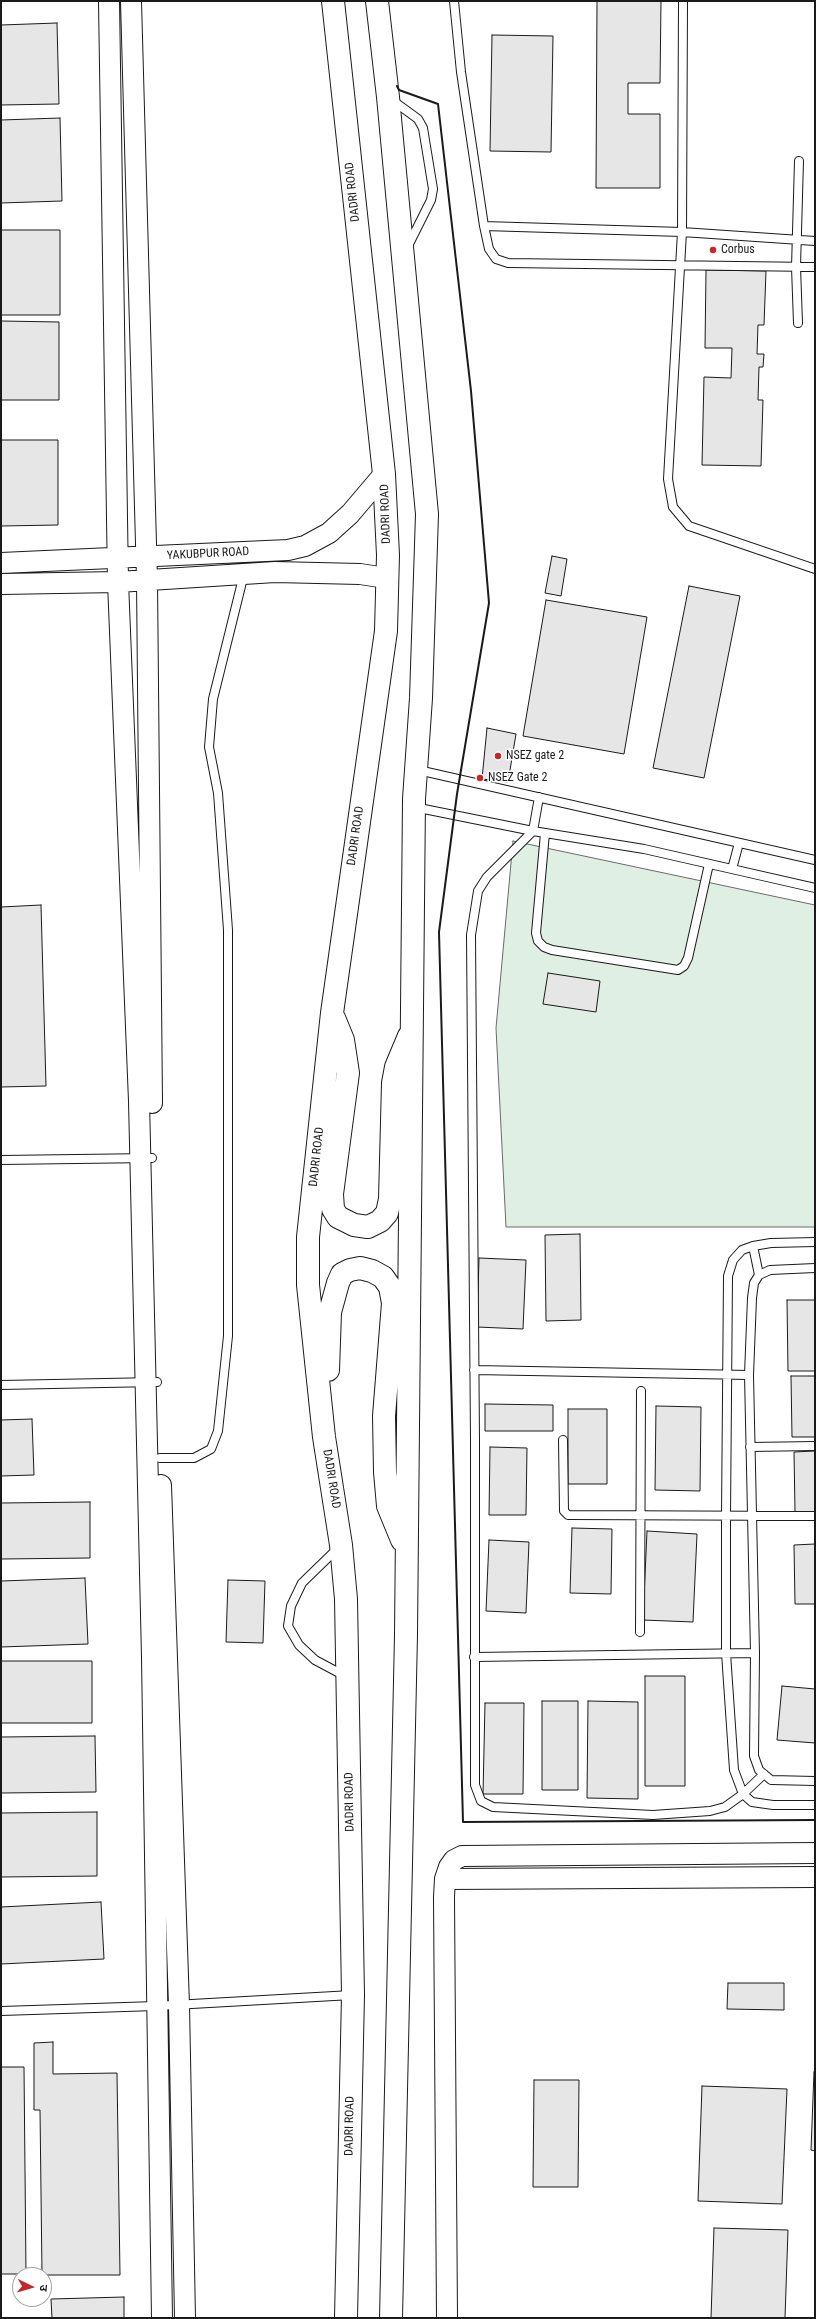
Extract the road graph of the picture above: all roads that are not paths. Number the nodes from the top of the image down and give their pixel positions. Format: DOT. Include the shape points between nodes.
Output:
graph roads {
  1 [pos="109,1"];
  2 [pos="131,1"];
  3 [pos="333,1"];
  4 [pos="377,1"];
  5 [pos="393,1"];
  6 [pos="454,1"];
  7 [pos="683,1"];
  8 [pos="381,34"];
  9 [pos="388,97"];
  10 [pos="799,161"];
  11 [pos="484,226"];
  12 [pos="682,232"];
  13 [pos="797,241"];
  14 [pos="815,241"];
  15 [pos="402,258"];
  16 [pos="681,264"];
  17 [pos="796,267"];
  18 [pos="815,267"];
  19 [pos="798,323"];
  20 [pos="384,474"];
  21 [pos="147,557"];
  22 [pos="118,559"];
  23 [pos="1,563"];
  24 [pos="815,569"];
  25 [pos="244,574"];
  26 [pos="386,578"];
  27 [pos="147,580"];
  28 [pos="118,582"];
  29 [pos="1,584"];
  30 [pos="415,770"];
  31 [pos="539,797"];
  32 [pos="414,807"];
  33 [pos="532,831"];
  34 [pos="545,833"];
  35 [pos="740,843"];
  36 [pos="815,860"];
  37 [pos="709,864"];
  38 [pos="732,869"];
  39 [pos="815,888"];
  40 [pos="332,1013"];
  41 [pos="413,1026"];
  42 [pos="146,1158"];
  43 [pos="1,1160"];
  44 [pos="815,1242"];
  45 [pos="753,1246"];
  46 [pos="815,1268"];
  47 [pos="759,1275"];
  48 [pos="474,1370"];
  49 [pos="749,1374"];
  50 [pos="727,1375"];
  51 [pos="151,1382"];
  52 [pos="1,1384"];
  53 [pos="641,1390"];
  54 [pos="324,1437"];
  55 [pos="563,1440"];
  56 [pos="815,1446"];
  57 [pos="750,1447"];
  58 [pos="160,1458"];
  59 [pos="639,1515"];
  60 [pos="726,1516"];
  61 [pos="752,1516"];
  62 [pos="815,1516"];
  63 [pos="341,1545"];
  64 [pos="405,1547"];
  65 [pos="640,1632"];
  66 [pos="726,1653"];
  67 [pos="755,1653"];
  68 [pos="474,1657"];
  69 [pos="348,1677"];
  70 [pos="764,1774"];
  71 [pos="815,1781"];
  72 [pos="743,1794"];
  73 [pos="815,1805"];
  74 [pos="815,1853"];
  75 [pos="731,1854"];
  76 [pos="815,1877"];
  77 [pos="731,1878"];
  78 [pos="445,1879"];
  79 [pos="353,1995"];
  80 [pos="179,2005"];
  81 [pos="156,2006"];
  82 [pos="1,2011"];
  83 [pos="162,2318"];
  84 [pos="185,2318"];
  85 [pos="346,2318"];
  86 [pos="391,2318"];
  87 [pos="447,2318"];
  1 -- 22 [label="street"];
  2 -- 21 [label="street"];
  3 -- 20 [label="main road, DADRI ROAD"];
  4 -- 8 [label="main road"];
  5 -- 8 [label="main road"];
  6 -- 11 [label="lane"];
  7 -- 12 [label="lane"];
  8 -- 9 [label="main road"];
  9 -- 15 [label="main road"];
  9 -- 15 [label="lane" via="418,119 422,128 433,189 431,200"];
  10 -- 13 [label="lane"];
  11 -- 12 [label="lane"];
  11 -- 16 [label="lane" via="489,249 496,259 508,263"];
  12 -- 13 [label="lane"];
  12 -- 16 [label="lane"];
  13 -- 14 [label="lane"];
  13 -- 17 [label="lane"];
  15 -- 30 [label="main road" via="427,514 421,698"];
  16 -- 17 [label="lane"];
  16 -- 24 [label="lane" via="668,479 672,507 689,526"];
  17 -- 18 [label="lane"];
  17 -- 19 [label="lane"];
  20 -- 21 [label="street, YAKUBPUR ROAD" via="329,534 305,546 288,550"];
  20 -- 26 [label="main road, DADRI ROAD" via="388,555"];
  21 -- 22 [label="street, YAKUBPUR ROAD"];
  21 -- 27 [label="street"];
  22 -- 23 [label="street, YAKUBPUR ROAD"];
  22 -- 28 [label="street"];
  25 -- 26 [label="street, YAKUBPUR ROAD" via="335,572"];
  25 -- 27 [label="street, YAKUBPUR ROAD"];
  25 -- 58 [label="lane" via="213,699 209,747 218,793 228,930 228,1336 218,1431 211,1449 194,1458"];
  26 -- 40 [label="main road, DADRI ROAD" via="386,631"];
  27 -- 28 [label="street, YAKUBPUR ROAD"];
  27 -- 42 [label="street"];
  28 -- 29 [label="street, YAKUBPUR ROAD"];
  28 -- 42 [label="street"];
  30 -- 31 [label="lane"];
  30 -- 32 [label="main road"];
  31 -- 33 [label="lane"];
  31 -- 35 [label="lane"];
  32 -- 33 [label="lane"];
  32 -- 41 [label="main road"];
  33 -- 34 [label="lane"];
  33 -- 48 [label="lane" via="487,877 478,891 472,916"];
  34 -- 37 [label="lane" via="644,849"];
  34 -- 37 [label="lane" via="536,933 538,941 552,950 678,970 684,966 688,958"];
  35 -- 36 [label="lane"];
  35 -- 38 [label="lane"];
  37 -- 38 [label="lane"];
  38 -- 39 [label="lane"];
  40 -- 41 [label="main road" via="343,1040 348,1073 332,1194 333,1209 338,1217 354,1225 368,1227 380,1221 387,1213 390,1199 393,1083 396,1067"];
  40 -- 54 [label="main road, DADRI ROAD" via="308,1237 308,1285"];
  41 -- 64 [label="main road"];
  42 -- 43 [label="lane"];
  42 -- 51 [label="street"];
  44 -- 45 [label="lane"];
  45 -- 47 [label="lane"];
  45 -- 50 [label="lane" via="742,1250 733,1260 728,1276"];
  46 -- 47 [label="lane" via="770,1270"];
  47 -- 49 [label="lane" via="754,1283 752,1298"];
  48 -- 50 [label="lane"];
  48 -- 68 [label="lane"];
  49 -- 50 [label="lane"];
  49 -- 57 [label="lane"];
  50 -- 60 [label="lane"];
  51 -- 52 [label="lane"];
  51 -- 58 [label="street"];
  51 -- 81 [label="street"];
  53 -- 59 [label="lane"];
  54 -- 63 [label="main road, DADRI ROAD"];
  54 -- 64 [label="main road" via="332,1298 342,1274 360,1268 372,1271 383,1277 390,1287 392,1303 384,1416 385,1472 388,1506"];
  55 -- 59 [label="lane" via="566,1514"];
  56 -- 57 [label="lane"];
  57 -- 61 [label="lane"];
  58 -- 80 [label="street"];
  59 -- 60 [label="lane"];
  59 -- 65 [label="lane"];
  60 -- 61 [label="lane"];
  60 -- 66 [label="lane"];
  61 -- 62 [label="lane"];
  61 -- 67 [label="lane"];
  63 -- 69 [label="main road, DADRI ROAD" via="346,1599"];
  63 -- 69 [label="lane" via="302,1583 291,1606 288,1626 299,1645 315,1660"];
  64 -- 86 [label="main road" via="406,1635"];
  66 -- 67 [label="lane"];
  66 -- 68 [label="lane"];
  66 -- 72 [label="lane" via="734,1770"];
  67 -- 70 [label="lane" via="754,1756 759,1770"];
  68 -- 72 [label="lane" via="475,1785 481,1801 493,1807 653,1815 710,1811 725,1807"];
  69 -- 79 [label="main road, DADRI ROAD"];
  70 -- 71 [label="lane" via="771,1780"];
  70 -- 72 [label="lane"];
  72 -- 73 [label="lane" via="752,1802"];
  74 -- 75 [label="street"];
  75 -- 77 [label="street"];
  75 -- 78 [label="street" via="462,1856 454,1860"];
  76 -- 77 [label="street"];
  77 -- 78 [label="street"];
  78 -- 87 [label="street"];
  79 -- 80 [label="lane"];
  79 -- 85 [label="main road, DADRI ROAD"];
  80 -- 81 [label="lane"];
  80 -- 84 [label="street"];
  81 -- 82 [label="lane"];
  81 -- 83 [label="street"];
}
